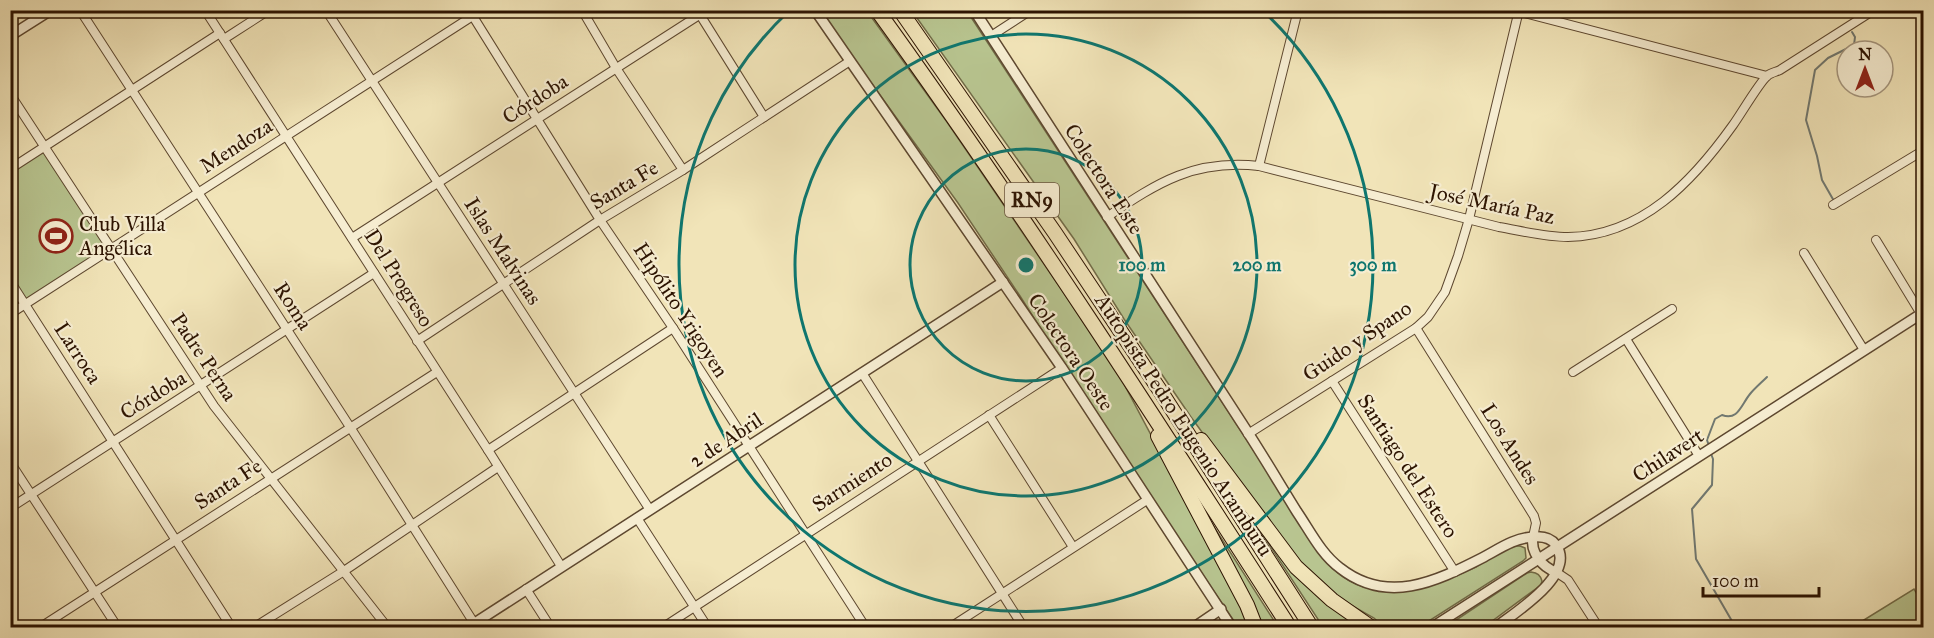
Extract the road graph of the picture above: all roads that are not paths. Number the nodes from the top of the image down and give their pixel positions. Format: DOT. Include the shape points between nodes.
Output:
graph roads {
  1 [pos="51,10"];
  2 [pos="80,10"];
  3 [pos="205,10"];
  4 [pos="269,10"];
  5 [pos="326,10"];
  6 [pos="483,10"];
  7 [pos="582,10"];
  8 [pos="815,10"];
  9 [pos="877,10"];
  10 [pos="900,10"];
  11 [pos="975,10"];
  12 [pos="1030,10"];
  13 [pos="1298,10"];
  14 [pos="1874,10"];
  15 [pos="1517,11"];
  16 [pos="701,12"];
  17 [pos="471,14"];
  18 [pos="10,36"];
  19 [pos="222,36"];
  20 [pos="991,36"];
  21 [pos="850,61"];
  22 [pos="616,68"];
  23 [pos="1767,76"];
  24 [pos="372,80"];
  25 [pos="130,90"];
  26 [pos="10,94"];
  27 [pos="764,117"];
  28 [pos="537,118"];
  29 [pos="286,136"];
  30 [pos="45,146"];
  31 [pos="1923,150"];
  32 [pos="1259,166"];
  33 [pos="10,169"];
  34 [pos="683,170"];
  35 [pos="439,183"];
  36 [pos="198,193"];
  37 [pos="1833,205"];
  38 [pos="1107,217"];
  39 [pos="1468,219"];
  40 [pos="600,220"];
  41 [pos="352,238"];
  42 [pos="1876,240"];
  43 [pos="111,249"];
  44 [pos="1804,253"];
  45 [pos="374,273"];
  46 [pos="10,281"];
  47 [pos="1003,282"];
  48 [pos="503,285"];
  49 [pos="25,304"];
  50 [pos="1672,309"];
  51 [pos="1922,313"];
  52 [pos="10,314"];
  53 [pos="674,328"];
  54 [pos="1416,328"];
  55 [pos="287,330"];
  56 [pos="1626,339"];
  57 [pos="417,341"];
  58 [pos="1864,350"];
  59 [pos="1062,368"];
  60 [pos="437,372"];
  61 [pos="1573,372"];
  62 [pos="862,374"];
  63 [pos="1130,378"];
  64 [pos="1332,381"];
  65 [pos="200,386"];
  66 [pos="1161,392"];
  67 [pos="574,394"];
  68 [pos="988,415"];
  69 [pos="350,427"];
  70 [pos="1248,434"];
  71 [pos="114,441"];
  72 [pos="749,447"];
  73 [pos="488,450"];
  74 [pos="1706,452"];
  75 [pos="918,461"];
  76 [pos="10,462"];
  77 [pos="498,467"];
  78 [pos="271,478"];
  79 [pos="31,495"];
  80 [pos="1147,500"];
  81 [pos="10,508"];
  82 [pos="650,510"];
  83 [pos="637,518"];
  84 [pos="413,525"];
  85 [pos="806,534"];
  86 [pos="1533,537"];
  87 [pos="176,539"];
  88 [pos="1073,547"];
  89 [pos="1557,547"];
  90 [pos="1539,557"];
  91 [pos="561,566"];
  92 [pos="344,571"];
  93 [pos="1455,572"];
  94 [pos="1556,572"];
  95 [pos="526,589"];
  96 [pos="95,592"];
  97 [pos="1002,593"];
  98 [pos="695,607"];
  99 [pos="1221,609"];
  100 [pos="471,625"];
  101 [pos="39,627"];
  102 [pos="118,627"];
  103 [pos="232,627"];
  104 [pos="252,627"];
  105 [pos="387,627"];
  106 [pos="552,627"];
  107 [pos="662,627"];
  108 [pos="708,627"];
  109 [pos="866,627"];
  110 [pos="949,627"];
  111 [pos="1024,627"];
  112 [pos="1193,627"];
  113 [pos="1232,627"];
  114 [pos="1256,627"];
  115 [pos="1290,627"];
  116 [pos="1312,627"];
  117 [pos="1372,627"];
  118 [pos="1431,627"];
  119 [pos="1495,627"];
  120 [pos="1599,627"];
  1 -- 18 [label="street"];
  2 -- 25 [label="street, Roma"];
  3 -- 19 [label="street, Del Progreso"];
  4 -- 19 [label="street"];
  5 -- 24 [label="street, Islas Malvinas"];
  6 -- 17 [label="street, Mendoza"];
  7 -- 22 [label="street"];
  8 -- 21 [label="street, Colectora Oeste"];
  9 -- 63 [label="highway, Autopista Pedro Eugenio Aramburu / RN9"];
  10 -- 66 [label="highway, Autopista Pedro Eugenio Aramburu / RN9"];
  11 -- 20 [label="street, Colectora Este"];
  12 -- 20 [label="street"];
  13 -- 32 [label="street"];
  14 -- 23 [label="street, José María Paz"];
  15 -- 23 [label="street"];
  15 -- 39 [label="street, Guido y Spano"];
  16 -- 22 [label="street, Córdoba"];
  16 -- 27 [label="street"];
  17 -- 24 [label="street, Mendoza"];
  17 -- 28 [label="street, Hipólito Yrigoyen"];
  19 -- 25 [label="street"];
  19 -- 29 [label="street, Del Progreso"];
  20 -- 38 [label="street, Colectora Este"];
  21 -- 27 [label="street, Santa Fe"];
  21 -- 47 [label="street, Colectora Oeste"];
  22 -- 28 [label="street, Córdoba"];
  22 -- 34 [label="street"];
  23 -- 39 [label="street, José María Paz" via="1698,171 1643,216 1606,231 1567,237"];
  24 -- 29 [label="street, Mendoza"];
  24 -- 35 [label="street, Islas Malvinas"];
  25 -- 30 [label="street"];
  25 -- 36 [label="street, Roma"];
  26 -- 30 [label="street, Padre Perna"];
  27 -- 34 [label="street, Santa Fe"];
  28 -- 35 [label="street, Córdoba"];
  28 -- 40 [label="street, Hipólito Yrigoyen"];
  29 -- 36 [label="street, Mendoza"];
  29 -- 41 [label="street, Del Progreso"];
  30 -- 33 [label="street"];
  30 -- 43 [label="street, Padre Perna"];
  31 -- 37 [label="street"];
  32 -- 38 [label="street, José María Paz" via="1190,170 1149,189"];
  32 -- 39 [label="street, José María Paz"];
  34 -- 40 [label="street, Santa Fe"];
  35 -- 41 [label="street, Córdoba"];
  35 -- 48 [label="street, Islas Malvinas"];
  36 -- 43 [label="street, Mendoza"];
  36 -- 55 [label="street, Roma"];
  38 -- 70 [label="street, Colectora Este"];
  39 -- 54 [label="street, Guido y Spano" via="1445,292"];
  40 -- 48 [label="street, Santa Fe"];
  40 -- 53 [label="street, Hipólito Yrigoyen"];
  41 -- 45 [label="street, Del Progreso"];
  42 -- 51 [label="street"];
  43 -- 49 [label="street, Mendoza"];
  43 -- 65 [label="street, Padre Perna"];
  44 -- 58 [label="street"];
  45 -- 55 [label="street, Córdoba"];
  45 -- 57 [label="street, Del Progreso"];
  46 -- 49 [label="street, Larroca"];
  47 -- 59 [label="street, Colectora Oeste"];
  47 -- 62 [label="street, 2 de Abril"];
  48 -- 57 [label="street, Santa Fe"];
  48 -- 67 [label="street, Islas Malvinas"];
  49 -- 52 [label="street, Mendoza"];
  49 -- 71 [label="street, Larroca"];
  50 -- 56 [label="street"];
  51 -- 58 [label="street, Chilavert"];
  53 -- 67 [label="street"];
  53 -- 72 [label="street, Hipólito Yrigoyen"];
  54 -- 64 [label="street, Guido y Spano"];
  54 -- 86 [label="street, Los Andes" via="1534,516"];
  55 -- 65 [label="street, Córdoba"];
  55 -- 69 [label="street, Roma"];
  56 -- 61 [label="street"];
  56 -- 74 [label="street"];
  57 -- 60 [label="street, Del Progreso"];
  58 -- 74 [label="street, Chilavert"];
  59 -- 68 [label="street, Sarmiento"];
  59 -- 80 [label="street, Colectora Oeste"];
  60 -- 69 [label="street, Santa Fe"];
  60 -- 73 [label="street, Del Progreso"];
  62 -- 72 [label="street, 2 de Abril"];
  62 -- 75 [label="street"];
  63 -- 114 [label="highway"];
  63 -- 115 [label="highway, Autopista Pedro Eugenio Aramburu / RN9"];
  64 -- 70 [label="street, Guido y Spano"];
  64 -- 93 [label="street, Santiago del Estero"];
  65 -- 71 [label="street, Córdoba"];
  65 -- 78 [label="street, Padre Perna"];
  66 -- 116 [label="highway, Autopista Pedro Eugenio Aramburu / RN9"];
  66 -- 117 [label="highway" via="1296,567 1332,600"];
  67 -- 73 [label="street"];
  67 -- 82 [label="street, Islas Malvinas"];
  68 -- 75 [label="street, Sarmiento"];
  68 -- 88 [label="street"];
  69 -- 78 [label="street, Santa Fe"];
  69 -- 84 [label="street, Roma"];
  70 -- 93 [label="street, Colectora Este" via="1320,548 1350,576 1378,587 1408,587"];
  71 -- 79 [label="street, Córdoba"];
  71 -- 87 [label="street, Larroca"];
  72 -- 82 [label="street, 2 de Abril"];
  72 -- 85 [label="street, Hipólito Yrigoyen"];
  73 -- 77 [label="street, Del Progreso"];
  74 -- 89 [label="street, Chilavert"];
  75 -- 85 [label="street, Sarmiento"];
  75 -- 97 [label="street"];
  76 -- 79 [label="street"];
  77 -- 84 [label="street"];
  77 -- 91 [label="street, Del Progreso"];
  78 -- 87 [label="street, Santa Fe"];
  78 -- 92 [label="street, Padre Perna"];
  79 -- 81 [label="street, Córdoba"];
  79 -- 96 [label="street"];
  80 -- 88 [label="street"];
  80 -- 99 [label="street, Colectora Oeste"];
  82 -- 83 [label="street, 2 de Abril"];
  83 -- 91 [label="street, 2 de Abril"];
  83 -- 98 [label="street"];
  84 -- 92 [label="street"];
  84 -- 100 [label="street, Roma"];
  85 -- 98 [label="street, Sarmiento"];
  85 -- 109 [label="street, Hipólito Yrigoyen"];
  86 -- 89 [label="street" via="1544,537"];
  86 -- 90 [label="street" via="1534,551"];
  86 -- 93 [label="street, Colectora Este" via="1502,546"];
  87 -- 96 [label="street, Santa Fe"];
  87 -- 103 [label="street, Larroca"];
  88 -- 97 [label="street"];
  89 -- 90 [label="street, Chilavert"];
  89 -- 94 [label="street" via="1560,554"];
  90 -- 94 [label="street"];
  90 -- 118 [label="street, Chilavert"];
  91 -- 95 [label="street, 2 de Abril"];
  92 -- 104 [label="street"];
  92 -- 105 [label="street, Padre Perna"];
  94 -- 119 [label="street" via="1539,595"];
  94 -- 120 [label="street" via="1568,579"];
  95 -- 100 [label="street, 2 de Abril"];
  95 -- 106 [label="street"];
  96 -- 101 [label="street, Santa Fe"];
  96 -- 102 [label="street"];
  97 -- 110 [label="street"];
  97 -- 111 [label="street"];
  98 -- 107 [label="street, Sarmiento"];
  98 -- 108 [label="street"];
  99 -- 112 [label="street"];
  99 -- 113 [label="street, Colectora Oeste"];
}
